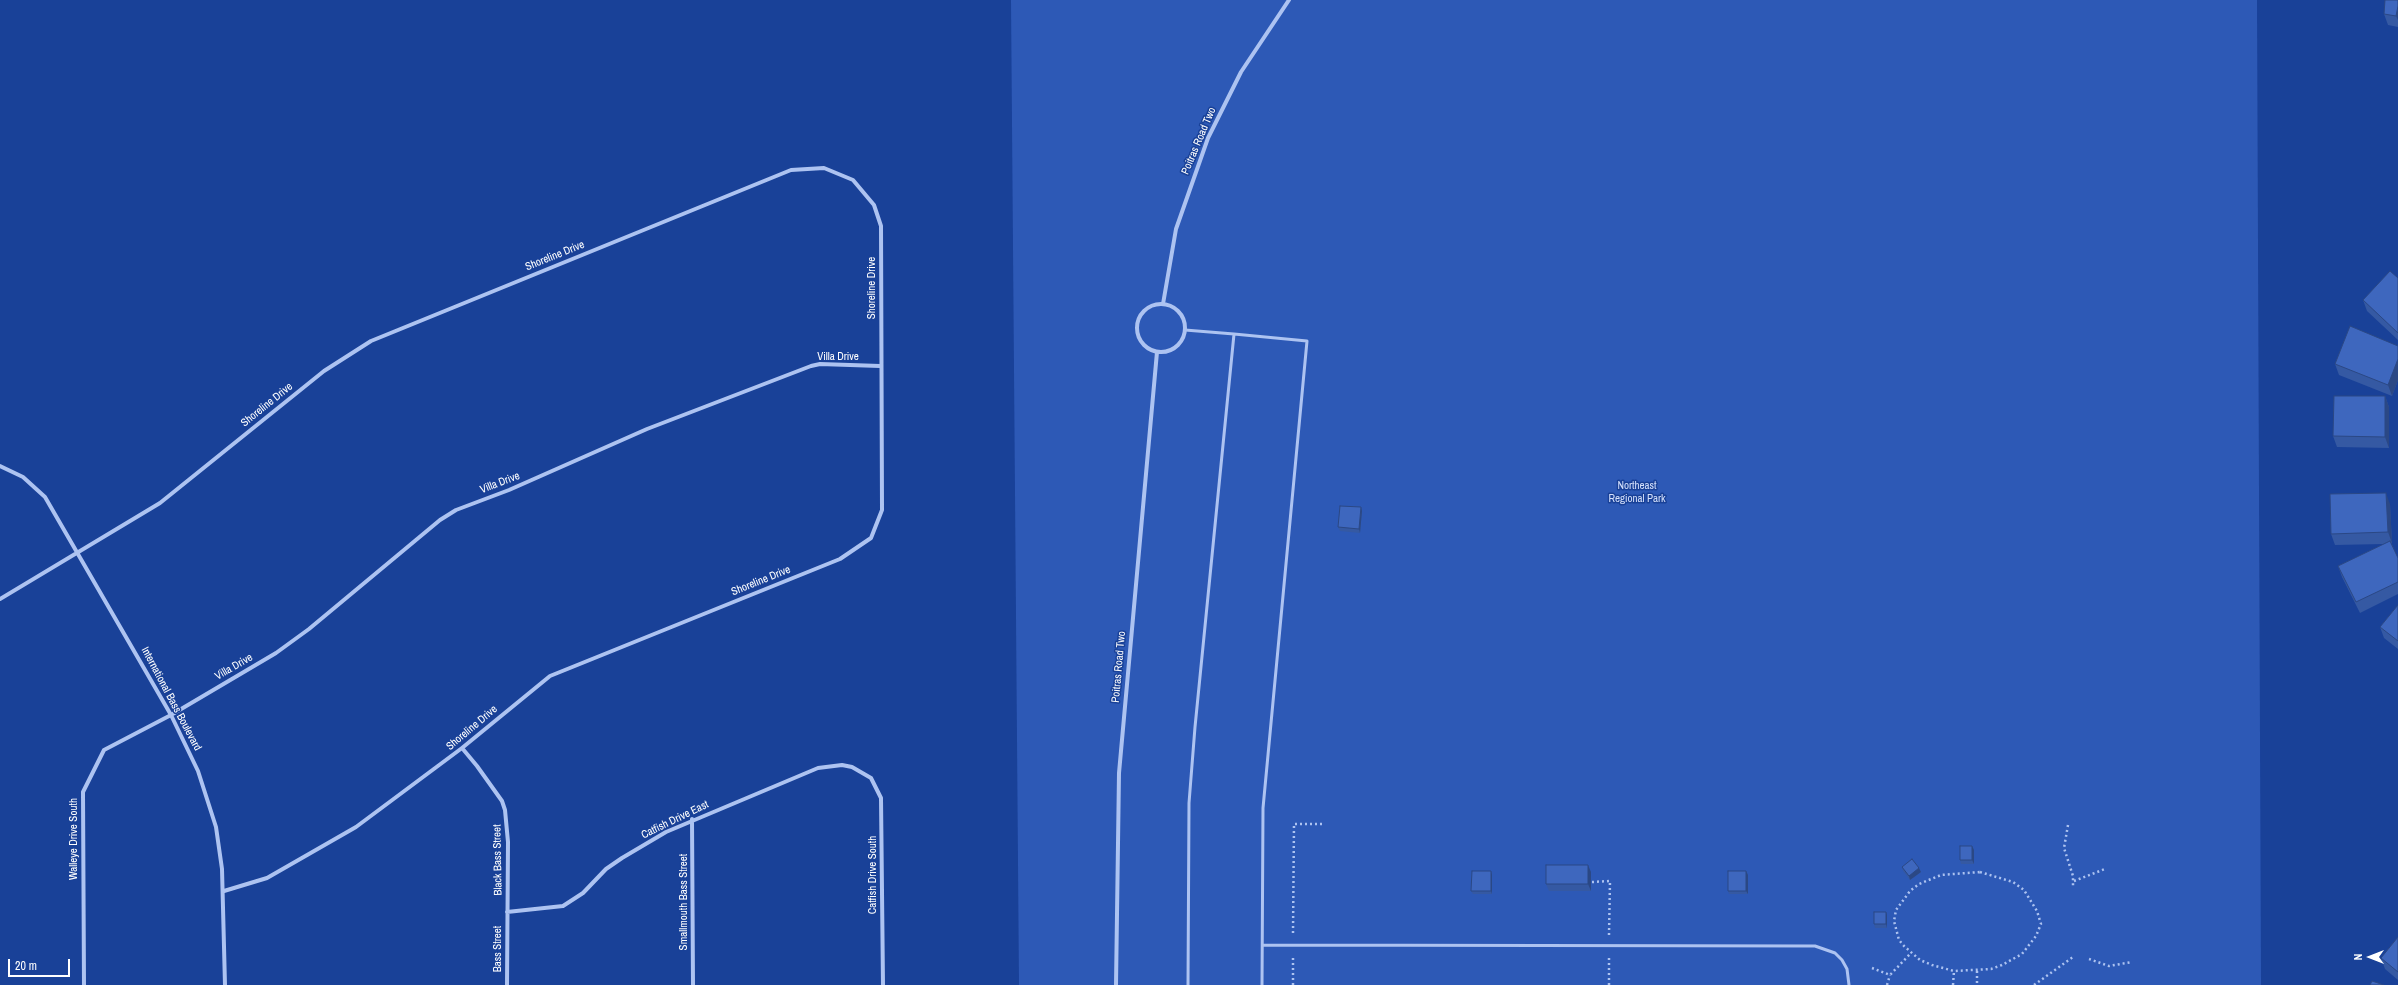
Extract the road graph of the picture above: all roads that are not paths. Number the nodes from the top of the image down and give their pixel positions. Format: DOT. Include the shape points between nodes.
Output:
graph roads {
  1 [pos="1288,0"];
  2 [pos="1163,304"];
  3 [pos="1185,330"];
  4 [pos="1234,334"];
  5 [pos="1158,352"];
  6 [pos="880,366"];
  7 [pos="0,466"];
  8 [pos="77,552"];
  9 [pos="0,599"];
  10 [pos="171,715"];
  11 [pos="462,748"];
  12 [pos="862,771"];
  13 [pos="692,819"];
  14 [pos="224,891"];
  15 [pos="507,912"];
  16 [pos="1263,945"];
  17 [pos="84,985"];
  18 [pos="225,985"];
  19 [pos="507,985"];
  20 [pos="693,985"];
  21 [pos="883,985"];
  22 [pos="1116,985"];
  23 [pos="1188,985"];
  24 [pos="1262,985"];
  25 [pos="1849,985"];
  1 -- 2 [label="street, Poitras Road Two" via="1241,72 1208,138 1176,230"];
  2 -- 3 [label="street" via="1176,310 1184,322"];
  2 -- 5 [label="street" via="1148,307 1138,319 1136,326 1141,342"];
  3 -- 4 [label="lane"];
  3 -- 5 [label="street" via="1178,345 1171,350"];
  4 -- 16 [label="lane" via="1307,341 1263,808"];
  4 -- 23 [label="lane" via="1192,765 1189,811"];
  5 -- 22 [label="street, Poitras Road Two" via="1119,773"];
  6 -- 8 [label="street, Shoreline Drive" via="881,226 874,205 853,180 824,168 791,170 371,341 324,371 160,503"];
  6 -- 10 [label="street, Villa Drive" via="811,366 647,429 509,490 456,510 440,520 309,629 276,653"];
  6 -- 11 [label="street, Shoreline Drive" via="882,510 872,538 840,559 550,676"];
  7 -- 8 [label="street, International Bass Boulevard" via="23,477 45,497"];
  8 -- 9 [label="street, Shoreline Drive"];
  8 -- 10 [label="street, International Bass Boulevard"];
  10 -- 14 [label="street, International Bass Boulevard" via="198,771 211,807"];
  10 -- 17 [label="street, Walleye Drive South" via="104,750 83,792"];
  11 -- 14 [label="street, Shoreline Drive" via="356,827 267,878"];
  11 -- 15 [label="street, Black Bass Street" via="502,801 505,810 508,842"];
  12 -- 13 [label="street, Catfish Drive East" via="842,765 818,768"];
  12 -- 21 [label="street, Catfish Drive South" via="877,787 881,798"];
  13 -- 15 [label="street, Catfish Drive East" via="622,858 606,869 583,893 564,906"];
  13 -- 20 [label="street, Smallmouth Bass Street"];
  14 -- 18 [label="street, International Bass Boulevard"];
  15 -- 19 [label="street, Bass Street"];
  16 -- 24 [label="lane"];
  16 -- 25 [label="lane" via="1815,946 1835,953 1842,960 1847,970"];
}
